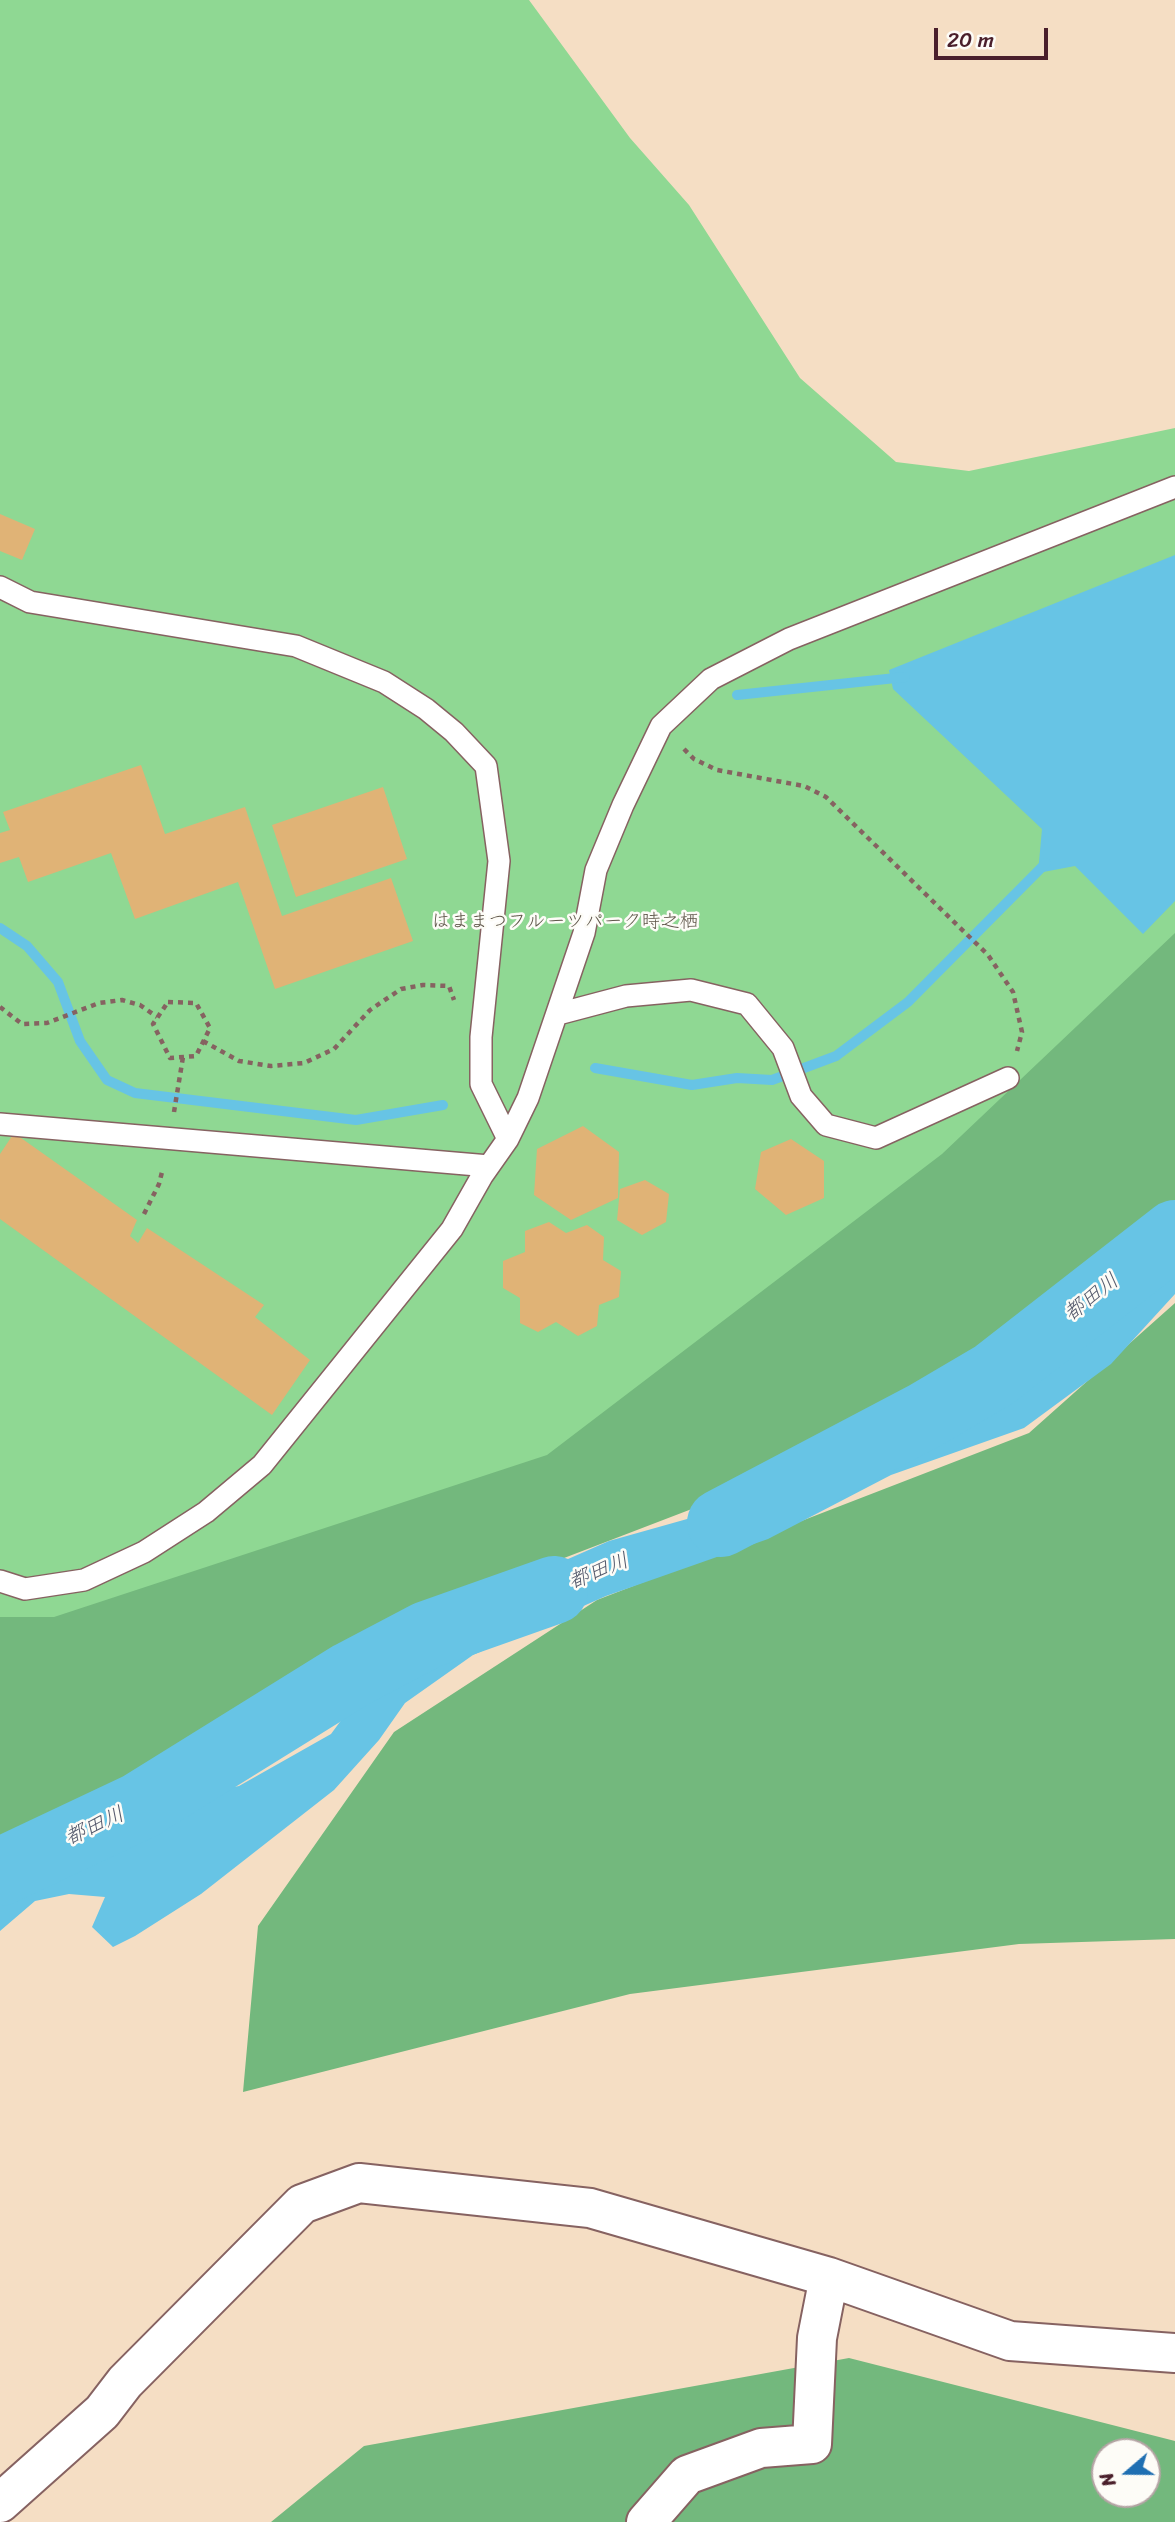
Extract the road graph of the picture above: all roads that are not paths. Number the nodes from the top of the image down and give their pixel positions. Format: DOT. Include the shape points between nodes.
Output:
graph roads {
  1 [pos="1175,487"];
  2 [pos="0,587"];
  3 [pos="558,1014"];
  4 [pos="1009,1078"];
  5 [pos="0,1124"];
  6 [pos="508,1139"];
  7 [pos="489,1166"];
  8 [pos="0,1581"];
  9 [pos="829,2277"];
  10 [pos="1175,2353"];
  11 [pos="0,2503"];
  12 [pos="646,2522"];
  1 -- 3 [label="lane" via="789,639 711,679 661,726 623,805 596,870 584,933"];
  2 -- 6 [label="lane" via="30,602 296,646 384,682 454,732 486,766 499,861 481,1037 481,1084"];
  3 -- 4 [label="lane" via="626,996 691,990 747,1004 783,1048 801,1096 827,1125 876,1138"];
  3 -- 6 [label="lane"];
  5 -- 7 [label="lane"];
  6 -- 7 [label="lane"];
  7 -- 8 [label="lane" via="452,1228 262,1465 206,1512 144,1552 83,1580 25,1589"];
  9 -- 10 [label="street" via="1010,2342"];
  9 -- 11 [label="street" via="590,2208 359,2183 302,2204 125,2382 102,2412"];
  9 -- 12 [label="street" via="817,2338 812,2444 761,2448 687,2475"];
}
